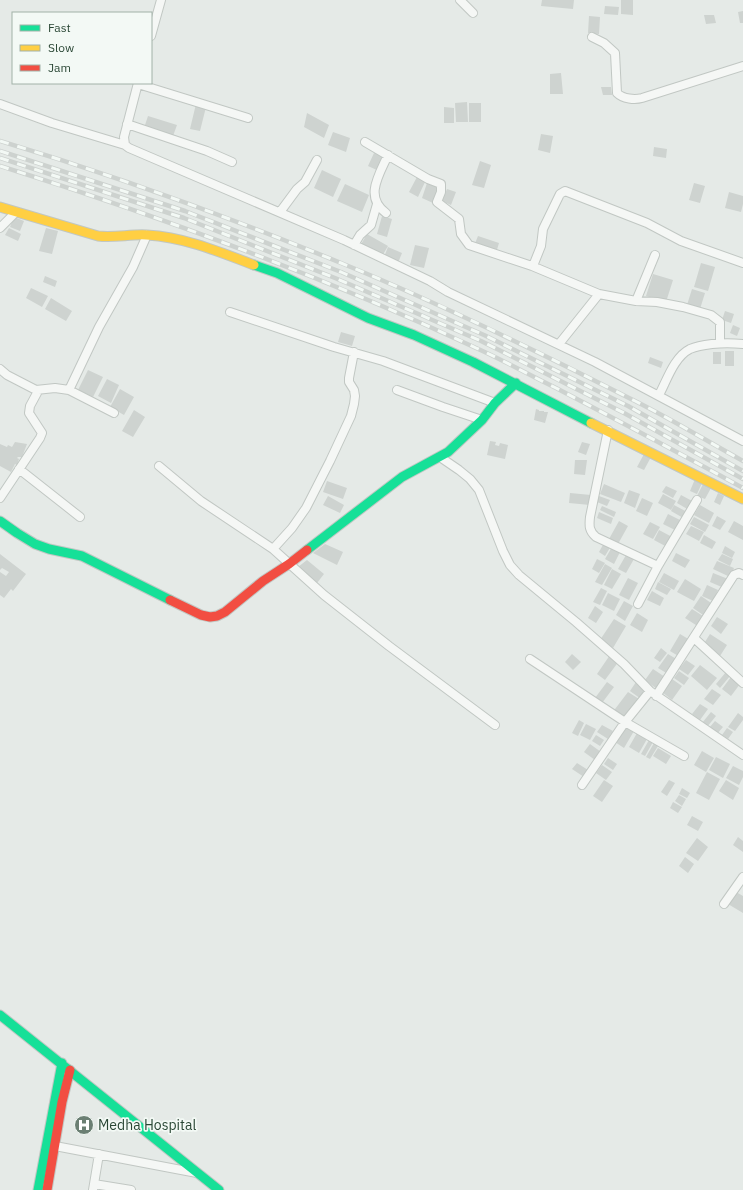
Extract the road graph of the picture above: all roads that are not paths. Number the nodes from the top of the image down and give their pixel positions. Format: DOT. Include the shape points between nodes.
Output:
graph roads {
  1 [pos="161,0"];
  2 [pos="460,0"];
  3 [pos="473,13"];
  4 [pos="152,32"];
  5 [pos="592,37"];
  6 [pos="743,66"];
  7 [pos="138,84"];
  8 [pos="141,84"];
  9 [pos="0,104"];
  10 [pos="248,118"];
  11 [pos="127,124"];
  12 [pos="364,142"];
  13 [pos="125,145"];
  14 [pos="388,155"];
  15 [pos="318,160"];
  16 [pos="232,162"];
  17 [pos="377,204"];
  18 [pos="0,207"];
  19 [pos="16,212"];
  20 [pos="280,212"];
  21 [pos="386,213"];
  22 [pos="0,228"];
  23 [pos="147,236"];
  24 [pos="354,245"];
  25 [pos="655,255"];
  26 [pos="743,263"];
  27 [pos="533,266"];
  28 [pos="599,294"];
  29 [pos="636,301"];
  30 [pos="230,312"];
  31 [pos="720,343"];
  32 [pos="559,344"];
  33 [pos="743,344"];
  34 [pos="354,352"];
  35 [pos="0,369"];
  36 [pos="516,383"];
  37 [pos="36,390"];
  38 [pos="69,390"];
  39 [pos="397,390"];
  40 [pos="659,395"];
  41 [pos="496,403"];
  42 [pos="114,413"];
  43 [pos="482,420"];
  44 [pos="608,430"];
  45 [pos="743,441"];
  46 [pos="440,457"];
  47 [pos="159,466"];
  48 [pos="19,469"];
  49 [pos="0,498"];
  50 [pos="743,499"];
  51 [pos="697,500"];
  52 [pos="80,517"];
  53 [pos="0,521"];
  54 [pos="273,548"];
  55 [pos="289,564"];
  56 [pos="658,566"];
  57 [pos="743,575"];
  58 [pos="638,604"];
  59 [pos="694,638"];
  60 [pos="530,659"];
  61 [pos="743,683"];
  62 [pos="653,693"];
  63 [pos="625,722"];
  64 [pos="495,725"];
  65 [pos="743,755"];
  66 [pos="684,756"];
  67 [pos="582,785"];
  68 [pos="743,877"];
  69 [pos="724,904"];
  70 [pos="0,1015"];
  71 [pos="62,1063"];
  72 [pos="70,1070"];
  73 [pos="55,1146"];
  74 [pos="100,1154"];
  75 [pos="197,1173"];
  76 [pos="93,1187"];
  77 [pos="38,1190"];
  78 [pos="47,1190"];
  79 [pos="131,1190"];
  80 [pos="219,1190"];
  1 -- 4 [label="street"];
  2 -- 3 [label="street"];
  5 -- 6 [label="street" via="615,53 617,93 622,97 642,98"];
  7 -- 11 [label="street"];
  8 -- 10 [label="street"];
  9 -- 13 [label="street"];
  11 -- 13 [label="street"];
  11 -- 16 [label="street"];
  12 -- 14 [label="street"];
  13 -- 20 [label="street"];
  14 -- 17 [label="street" via="374,189"];
  14 -- 27 [label="street" via="441,184 437,202 459,219 461,234 469,245"];
  15 -- 20 [label="street" via="306,182 297,188"];
  17 -- 21 [label="street"];
  17 -- 24 [label="street" via="371,225"];
  18 -- 19 [label="street"];
  19 -- 22 [label="street"];
  19 -- 23 [label="street" via="98,236"];
  20 -- 24 [label="street"];
  23 -- 36 [label="street" via="181,240 277,273 356,313 414,335"];
  23 -- 38 [label="street"];
  24 -- 32 [label="street"];
  25 -- 29 [label="street"];
  26 -- 27 [label="street" via="681,241 647,223 565,191 560,194 543,228 541,246"];
  27 -- 28 [label="street"];
  28 -- 29 [label="street"];
  28 -- 32 [label="street"];
  29 -- 31 [label="street" via="657,302 711,315 720,322"];
  30 -- 34 [label="street"];
  31 -- 33 [label="street"];
  31 -- 40 [label="street" via="690,349 674,365"];
  32 -- 40 [label="street"];
  34 -- 41 [label="street"];
  34 -- 54 [label="street" via="349,382 355,396 350,416 306,508"];
  35 -- 37 [label="street"];
  36 -- 41 [label="street"];
  36 -- 44 [label="street"];
  37 -- 38 [label="street"];
  37 -- 48 [label="street" via="29,413 42,434"];
  38 -- 42 [label="street"];
  39 -- 43 [label="street"];
  40 -- 45 [label="street"];
  41 -- 43 [label="street"];
  43 -- 46 [label="street"];
  44 -- 50 [label="street"];
  44 -- 56 [label="street" via="590,528 596,537"];
  46 -- 55 [label="street" via="402,477"];
  46 -- 62 [label="street" via="470,479 479,490 503,551 519,575 624,664"];
  47 -- 54 [label="street" via="201,501"];
  48 -- 49 [label="street"];
  48 -- 52 [label="street"];
  51 -- 56 [label="street"];
  53 -- 55 [label="street" via="38,545 82,556 201,616 217,616 225,612"];
  54 -- 55 [label="street"];
  55 -- 64 [label="street" via="383,641"];
  56 -- 58 [label="street"];
  57 -- 59 [label="street" via="734,575"];
  59 -- 61 [label="street"];
  59 -- 62 [label="street"];
  60 -- 63 [label="street"];
  62 -- 63 [label="street"];
  62 -- 65 [label="street"];
  63 -- 66 [label="street"];
  63 -- 67 [label="street"];
  68 -- 69 [label="street"];
  70 -- 71 [label="street"];
  71 -- 72 [label="street"];
  71 -- 77 [label="street"];
  72 -- 73 [label="street"];
  72 -- 75 [label="street"];
  73 -- 74 [label="street"];
  73 -- 78 [label="street"];
  74 -- 75 [label="street"];
  74 -- 76 [label="street"];
  75 -- 80 [label="street"];
  76 -- 79 [label="street"];
}
